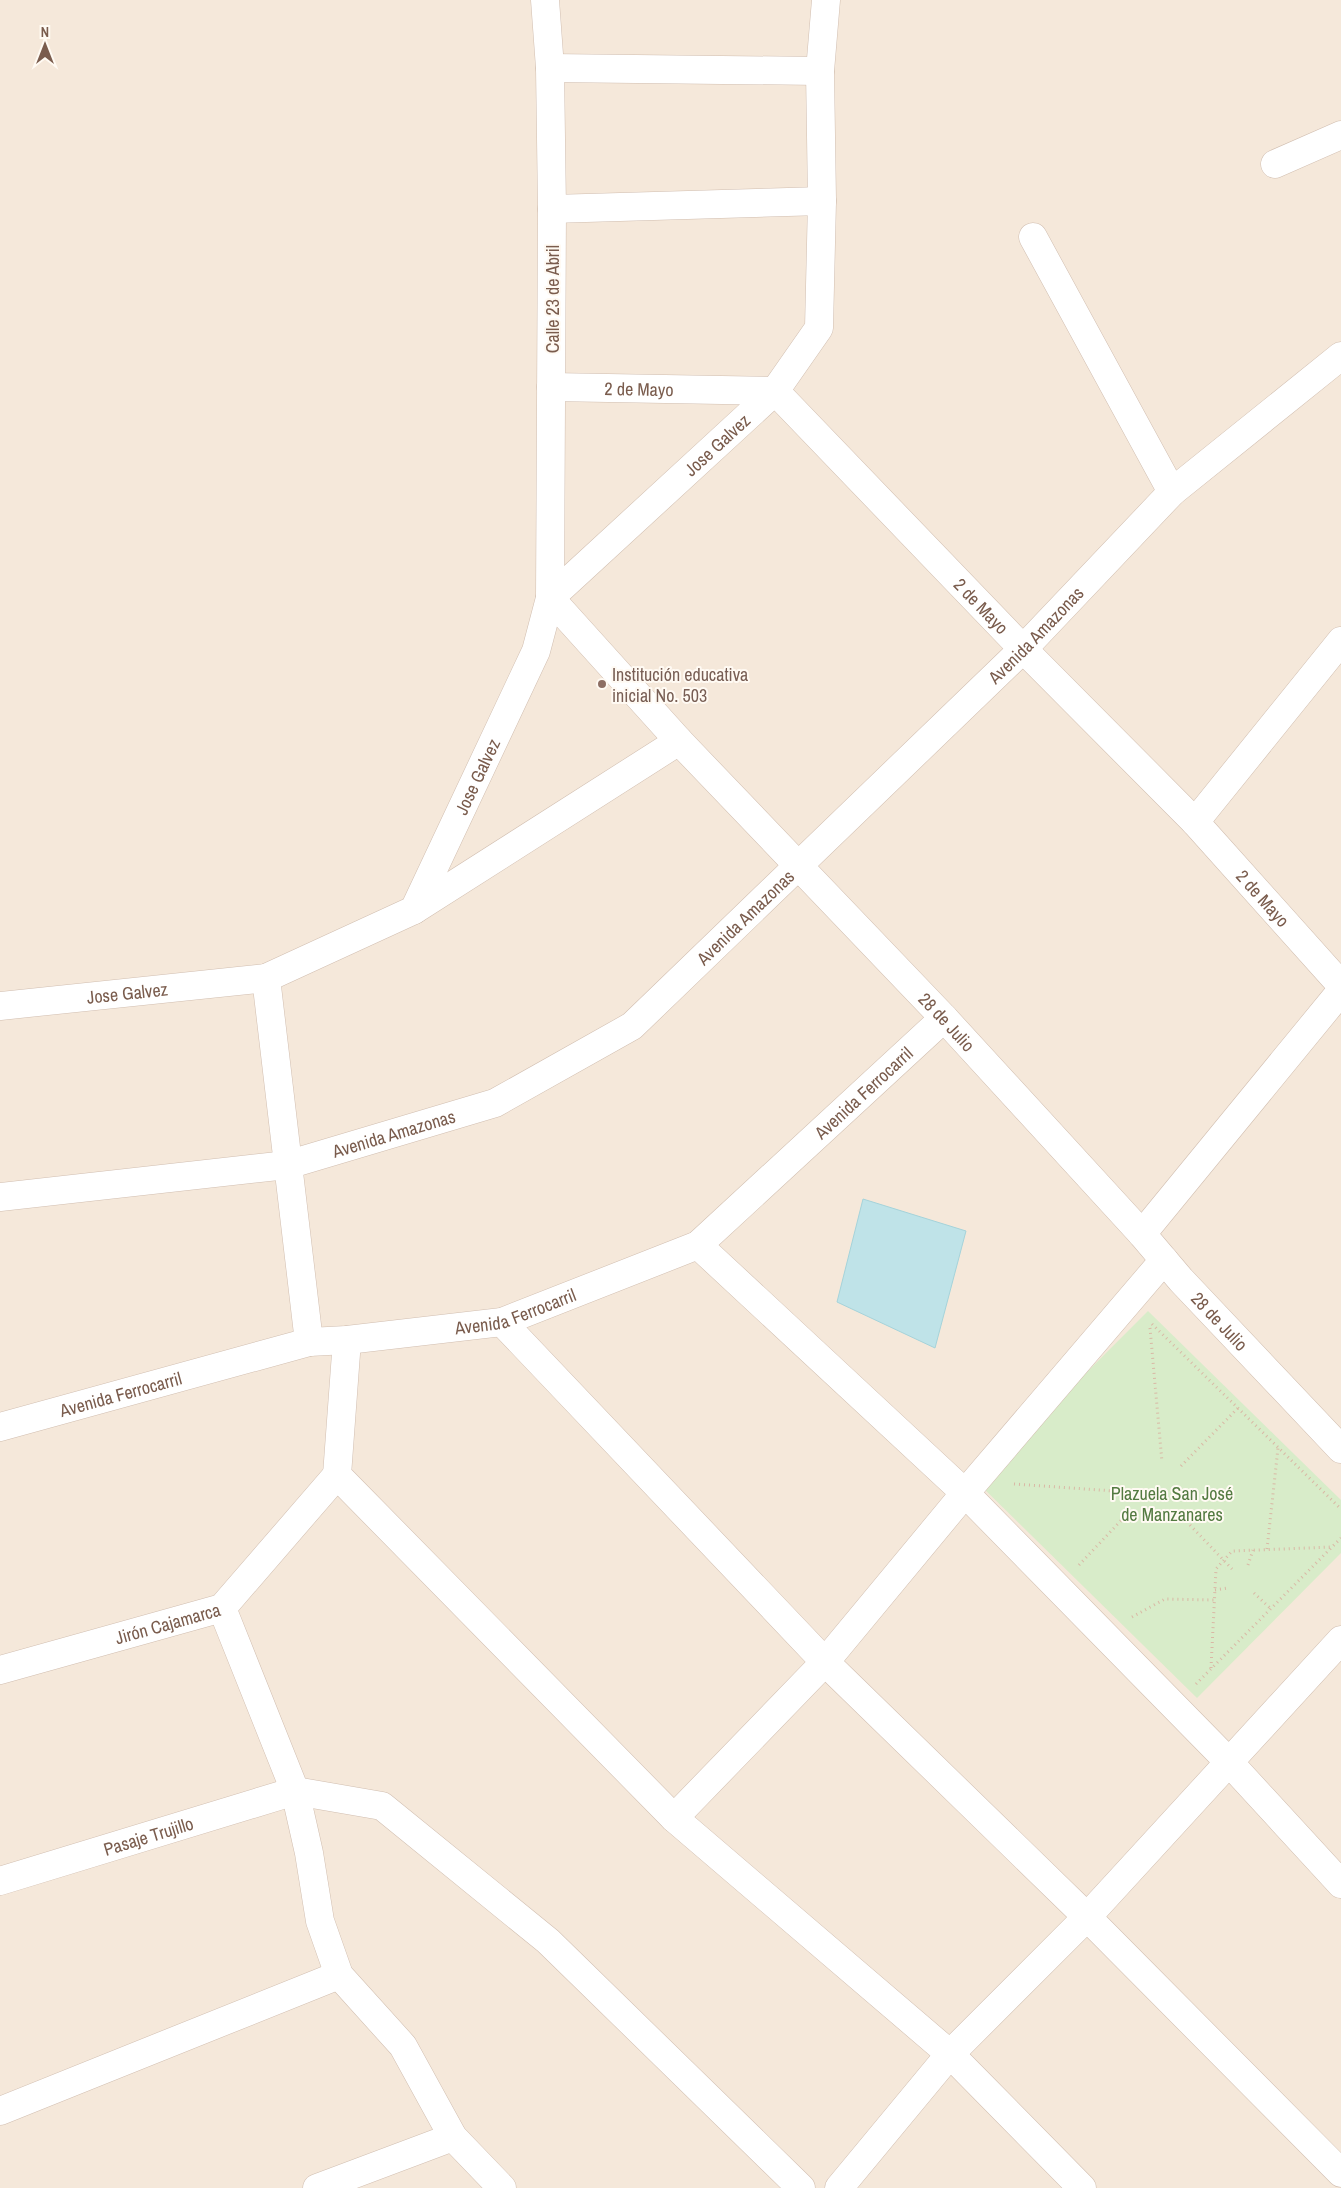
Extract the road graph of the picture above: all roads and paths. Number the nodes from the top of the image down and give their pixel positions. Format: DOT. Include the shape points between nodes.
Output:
graph roads {
  1 [pos="545,0"];
  2 [pos="826,0"];
  3 [pos="550,68"];
  4 [pos="820,71"];
  5 [pos="1341,135"];
  6 [pos="1274,164"];
  7 [pos="822,201"];
  8 [pos="552,210"];
  9 [pos="1033,237"];
  10 [pos="1341,356"];
  11 [pos="551,388"];
  12 [pos="775,391"];
  13 [pos="1172,492"];
  14 [pos="550,598"];
  15 [pos="1341,642"];
  16 [pos="1023,649"];
  17 [pos="679,741"];
  18 [pos="1195,822"];
  19 [pos="800,865"];
  20 [pos="414,910"];
  21 [pos="266,978"];
  22 [pos="1341,984"];
  23 [pos="1341,991"];
  24 [pos="0,1006"];
  25 [pos="944,1018"];
  26 [pos="287,1165"];
  27 [pos="0,1197"];
  28 [pos="1142,1234"];
  29 [pos="698,1245"];
  30 [pos="1164,1260"];
  31 [pos="502,1322"];
  32 [pos="347,1340"];
  33 [pos="309,1342"];
  34 [pos="1238,1408"];
  35 [pos="0,1427"];
  36 [pos="1278,1448"];
  37 [pos="1341,1449"];
  38 [pos="1162,1462"];
  39 [pos="1181,1466"];
  40 [pos="337,1475"];
  41 [pos="1128,1492"];
  42 [pos="968,1496"];
  43 [pos="1341,1509"];
  44 [pos="1130,1511"];
  45 [pos="1190,1525"];
  46 [pos="1341,1538"];
  47 [pos="1332,1547"];
  48 [pos="1267,1549"];
  49 [pos="1252,1550"];
  50 [pos="1223,1560"];
  51 [pos="1248,1565"];
  52 [pos="1076,1568"];
  53 [pos="1232,1569"];
  54 [pos="1228,1588"];
  55 [pos="1215,1590"];
  56 [pos="1254,1593"];
  57 [pos="1214,1600"];
  58 [pos="222,1608"];
  59 [pos="1271,1608"];
  60 [pos="1128,1620"];
  61 [pos="1341,1640"];
  62 [pos="825,1662"];
  63 [pos="1211,1669"];
  64 [pos="0,1670"];
  65 [pos="1188,1679"];
  66 [pos="1228,1761"];
  67 [pos="295,1791"];
  68 [pos="674,1818"];
  69 [pos="0,1880"];
  70 [pos="1341,1884"];
  71 [pos="1087,1917"];
  72 [pos="339,1975"];
  73 [pos="950,2054"];
  74 [pos="0,2111"];
  75 [pos="453,2137"];
  76 [pos="1341,2173"];
  77 [pos="317,2188"];
  78 [pos="502,2188"];
  79 [pos="801,2188"];
  80 [pos="838,2188"];
  81 [pos="1082,2188"];
  1 -- 3 [label="street, Calle 23 de Abril"];
  2 -- 4 [label="street"];
  3 -- 4 [label="street"];
  3 -- 8 [label="street, Calle 23 de Abril"];
  4 -- 7 [label="street"];
  5 -- 6 [label="street"];
  7 -- 8 [label="street"];
  7 -- 12 [label="street, Jose Galvez" via="819,328"];
  8 -- 11 [label="street, Calle 23 de Abril"];
  9 -- 13 [label="street"];
  10 -- 13 [label="street, Avenida Amazonas"];
  11 -- 12 [label="street, 2 de Mayo"];
  11 -- 14 [label="street, Calle 23 de Abril"];
  12 -- 14 [label="street, Jose Galvez"];
  12 -- 16 [label="street, 2 de Mayo"];
  13 -- 16 [label="street, Avenida Amazonas"];
  14 -- 17 [label="street, 28 de Julio"];
  14 -- 20 [label="street, Jose Galvez" via="536,651"];
  15 -- 18 [label="street"];
  16 -- 18 [label="street, 2 de Mayo"];
  16 -- 19 [label="street, Avenida Amazonas"];
  17 -- 19 [label="street, 28 de Julio"];
  17 -- 20 [label="street"];
  18 -- 22 [label="street, 2 de Mayo"];
  19 -- 25 [label="street, 28 de Julio"];
  19 -- 26 [label="street, Avenida Amazonas" via="632,1026 496,1102"];
  20 -- 21 [label="street, Jose Galvez"];
  21 -- 24 [label="street, Jose Galvez"];
  21 -- 26 [label="street"];
  23 -- 28 [label="street"];
  25 -- 28 [label="street, 28 de Julio"];
  25 -- 29 [label="street, Avenida Ferrocarril"];
  26 -- 27 [label="street, Avenida Amazonas"];
  26 -- 33 [label="street"];
  28 -- 30 [label="street, 28 de Julio"];
  29 -- 31 [label="street, Avenida Ferrocarril"];
  29 -- 42 [label="street"];
  30 -- 37 [label="street, 28 de Julio"];
  30 -- 42 [label="street"];
  31 -- 32 [label="street, Avenida Ferrocarril"];
  31 -- 62 [label="street"];
  32 -- 33 [label="street, Avenida Ferrocarril"];
  32 -- 40 [label="street"];
  33 -- 35 [label="street, Avenida Ferrocarril"];
  34 -- 36 [label="path"];
  34 -- 38 [label="path" via="1149,1321"];
  34 -- 39 [label="path"];
  36 -- 43 [label="path"];
  36 -- 48 [label="path"];
  40 -- 58 [label="street, Jirón Cajamarca"];
  40 -- 68 [label="street"];
  41 -- 42 [label="path" via="988,1483"];
  42 -- 62 [label="street"];
  42 -- 66 [label="street"];
  44 -- 52 [label="path"];
  45 -- 50 [label="path"];
  46 -- 47 [label="path"];
  47 -- 48 [label="path"];
  47 -- 59 [label="path"];
  48 -- 49 [label="path"];
  49 -- 50 [label="path" via="1232,1551"];
  49 -- 51 [label="path"];
  50 -- 53 [label="path"];
  50 -- 55 [label="path" via="1216,1569"];
  54 -- 55 [label="path"];
  55 -- 57 [label="path"];
  56 -- 59 [label="path"];
  57 -- 60 [label="path" via="1165,1599"];
  57 -- 63 [label="path"];
  58 -- 64 [label="street, Jirón Cajamarca"];
  58 -- 67 [label="street"];
  59 -- 63 [label="path"];
  61 -- 66 [label="street"];
  62 -- 68 [label="street"];
  62 -- 71 [label="street"];
  63 -- 65 [label="path" via="1195,1685"];
  66 -- 70 [label="street"];
  66 -- 71 [label="street"];
  67 -- 69 [label="street, Pasaje Trujillo"];
  67 -- 72 [label="street" via="320,1921"];
  67 -- 79 [label="street" via="382,1806 548,1941"];
  68 -- 73 [label="street"];
  71 -- 73 [label="street"];
  71 -- 76 [label="street"];
  72 -- 74 [label="street"];
  72 -- 75 [label="street" via="403,2046"];
  73 -- 80 [label="street"];
  73 -- 81 [label="street"];
  75 -- 77 [label="street"];
  75 -- 78 [label="street"];
}
